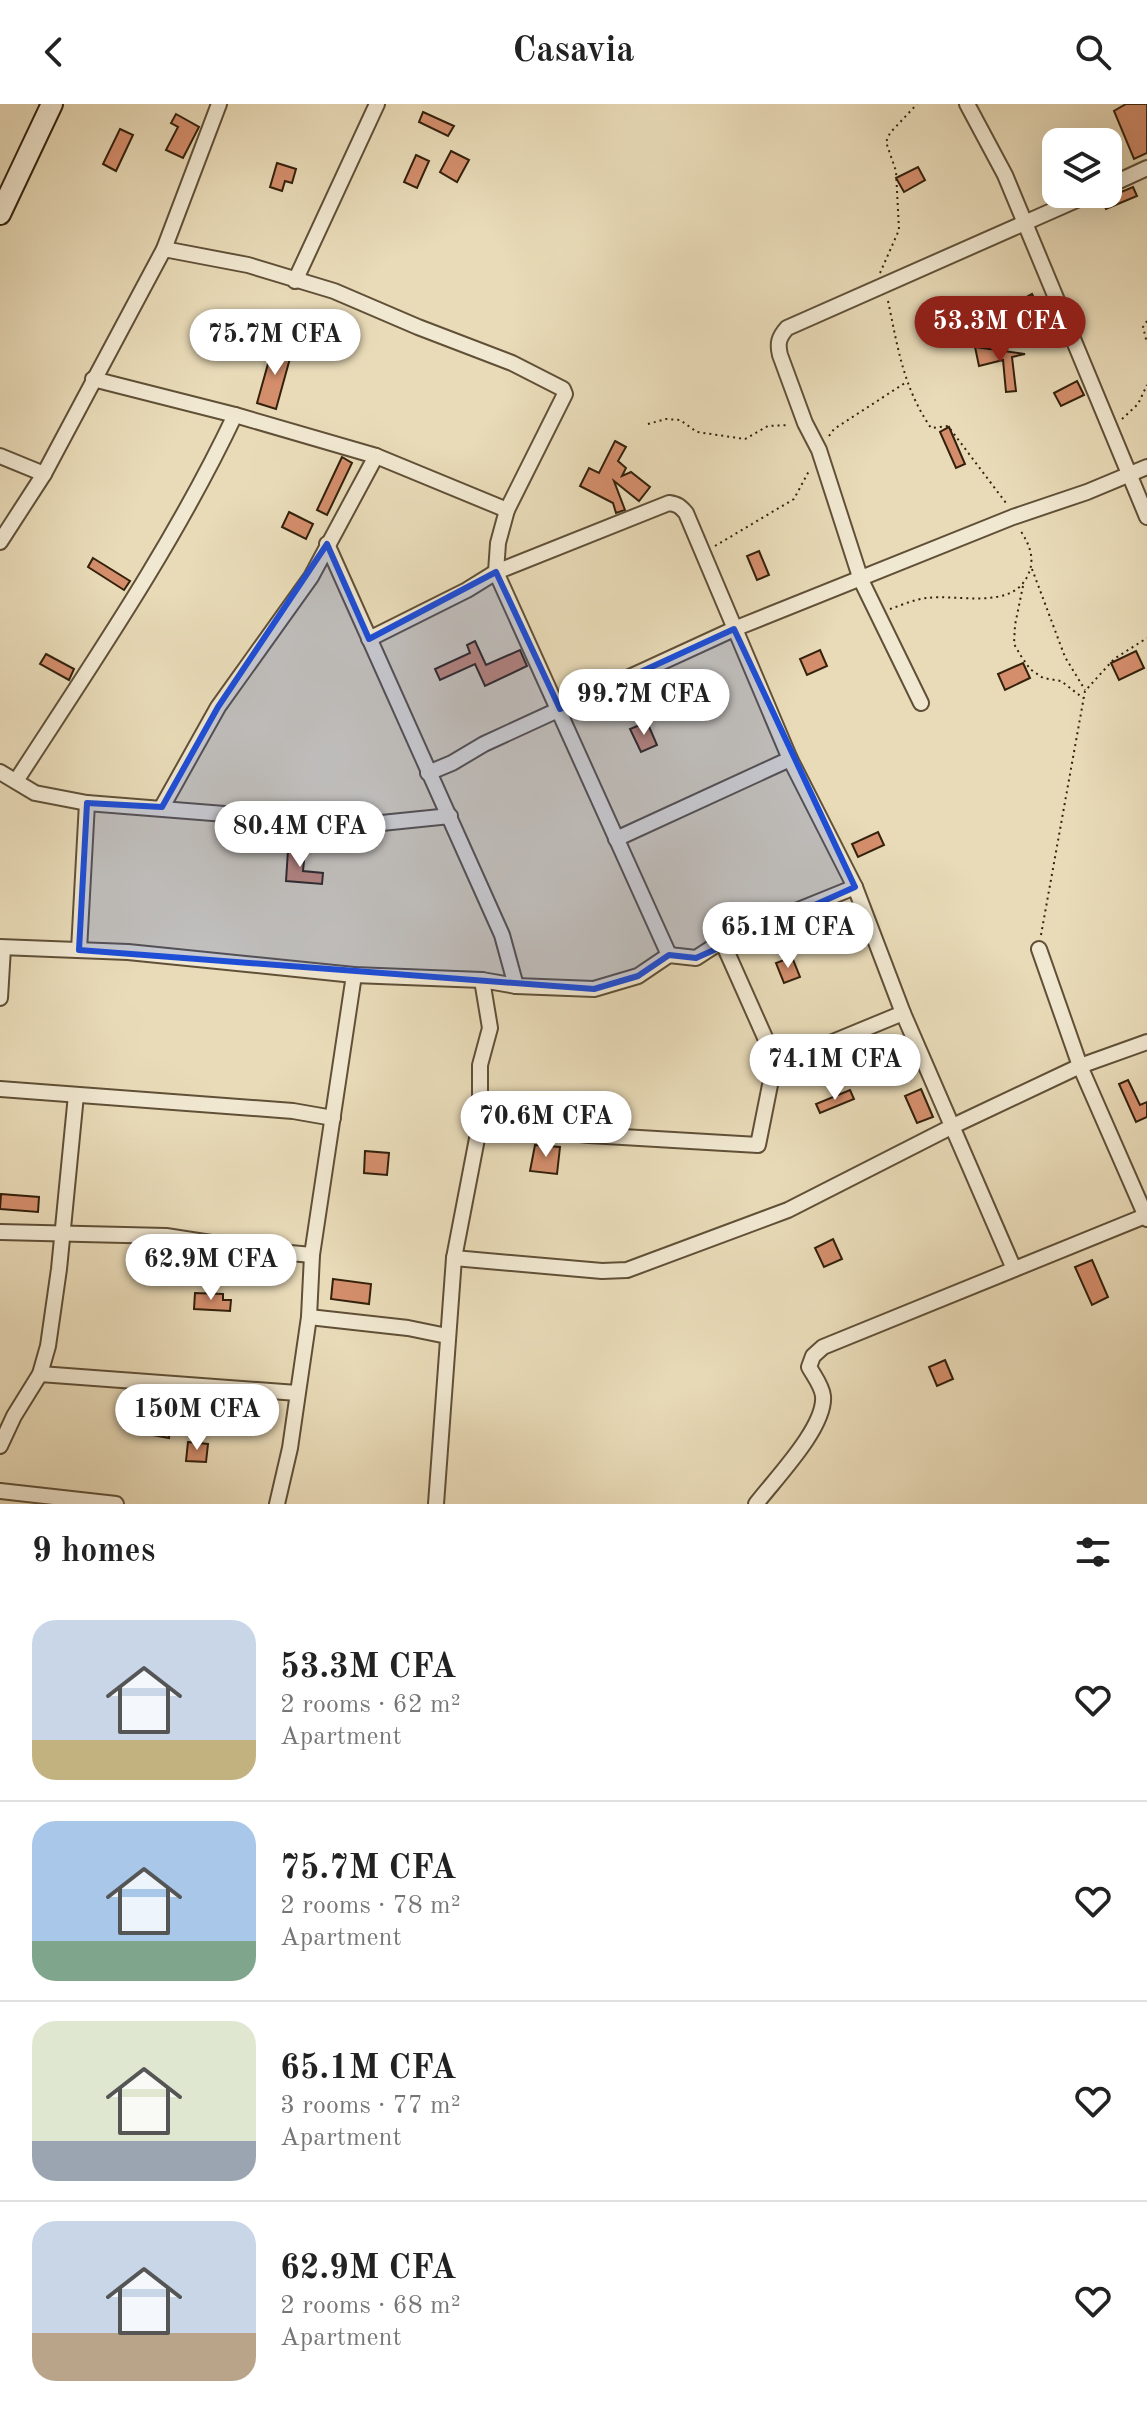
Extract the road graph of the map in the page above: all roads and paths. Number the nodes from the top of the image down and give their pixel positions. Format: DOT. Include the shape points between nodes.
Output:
graph roads {
  1 [pos="52,104"];
  2 [pos="219,104"];
  3 [pos="377,104"];
  4 [pos="917,104"];
  5 [pos="967,104"];
  6 [pos="1147,168"];
  7 [pos="1122,180"];
  8 [pos="1059,208"];
  9 [pos="0,214"];
  10 [pos="1024,224"];
  11 [pos="164,249"];
  12 [pos="295,281"];
  13 [pos="884,284"];
  14 [pos="1147,321"];
  15 [pos="1147,343"];
  16 [pos="93,379"];
  17 [pos="1147,385"];
  18 [pos="235,415"];
  19 [pos="805,423"];
  20 [pos="648,424"];
  21 [pos="1109,431"];
  22 [pos="819,450"];
  23 [pos="0,456"];
  24 [pos="376,456"];
  25 [pos="1147,467"];
  26 [pos="1129,473"];
  27 [pos="44,474"];
  28 [pos="507,510"];
  29 [pos="1147,517"];
  30 [pos="0,542"];
  31 [pos="327,544"];
  32 [pos="702,554"];
  33 [pos="1032,569"];
  34 [pos="496,572"];
  35 [pos="861,580"];
  36 [pos="1023,585"];
  37 [pos="734,629"];
  38 [pos="1147,638"];
  39 [pos="369,639"];
  40 [pos="1085,691"];
  41 [pos="1084,698"];
  42 [pos="921,703"];
  43 [pos="560,709"];
  44 [pos="790,759"];
  45 [pos="0,772"];
  46 [pos="428,773"];
  47 [pos="16,781"];
  48 [pos="87,803"];
  49 [pos="162,807"];
  50 [pos="450,816"];
  51 [pos="616,839"];
  52 [pos="855,887"];
  53 [pos="722,941"];
  54 [pos="2,948"];
  55 [pos="1039,949"];
  56 [pos="79,950"];
  57 [pos="669,955"];
  58 [pos="354,975"];
  59 [pos="482,980"];
  60 [pos="516,986"];
  61 [pos="0,998"];
  62 [pos="903,1013"];
  63 [pos="1147,1042"];
  64 [pos="775,1060"];
  65 [pos="1080,1066"];
  66 [pos="0,1089"];
  67 [pos="76,1095"];
  68 [pos="333,1118"];
  69 [pos="480,1123"];
  70 [pos="953,1126"];
  71 [pos="1146,1217"];
  72 [pos="0,1232"];
  73 [pos="62,1233"];
  74 [pos="312,1255"];
  75 [pos="454,1258"];
  76 [pos="1014,1269"];
  77 [pos="309,1317"];
  78 [pos="447,1336"];
  79 [pos="40,1374"];
  80 [pos="297,1393"];
  81 [pos="0,1446"];
  82 [pos="0,1491"];
  83 [pos="116,1504"];
  84 [pos="277,1504"];
  85 [pos="436,1504"];
  86 [pos="756,1504"];
  1 -- 9 [label="street"];
  2 -- 11 [label="street"];
  3 -- 12 [label="street"];
  4 -- 13 [label="path" via="886,142 896,171 899,230 878,277"];
  5 -- 10 [label="street"];
  6 -- 7 [label="street"];
  8 -- 10 [label="street"];
  10 -- 13 [label="street"];
  10 -- 21 [label="street"];
  11 -- 12 [label="street" via="248,265"];
  11 -- 16 [label="street"];
  12 -- 28 [label="street" via="334,291 563,389"];
  13 -- 19 [label="street" via="787,328 780,336 780,355"];
  13 -- 22 [label="path" via="906,382 834,429"];
  14 -- 15 [label="path"];
  16 -- 18 [label="street"];
  16 -- 27 [label="street"];
  17 -- 21 [label="path" via="1138,404"];
  18 -- 24 [label="street"];
  18 -- 47 [label="street" via="146,581"];
  19 -- 20 [label="path" via="768,426 745,439 697,432 680,420"];
  19 -- 22 [label="street"];
  21 -- 26 [label="street"];
  22 -- 32 [label="path" via="794,499"];
  22 -- 35 [label="street"];
  23 -- 27 [label="street"];
  24 -- 28 [label="street"];
  24 -- 31 [label="street"];
  25 -- 26 [label="street"];
  26 -- 29 [label="street"];
  26 -- 35 [label="street"];
  27 -- 30 [label="street"];
  28 -- 34 [label="street"];
  31 -- 39 [label="street"];
  31 -- 49 [label="street" via="311,577 218,707"];
  32 -- 34 [label="street" via="686,513 669,503"];
  32 -- 37 [label="street"];
  33 -- 40 [label="path" via="1065,657"];
  34 -- 39 [label="street"];
  34 -- 43 [label="street"];
  35 -- 37 [label="street"];
  35 -- 42 [label="street"];
  36 -- 41 [label="path" via="1014,644 1030,669 1061,681"];
  37 -- 43 [label="street"];
  37 -- 44 [label="street"];
  38 -- 40 [label="path" via="1114,659"];
  39 -- 46 [label="street"];
  40 -- 41 [label="path"];
  41 -- 55 [label="path"];
  43 -- 46 [label="street"];
  43 -- 51 [label="street"];
  44 -- 51 [label="street"];
  44 -- 52 [label="street"];
  45 -- 47 [label="street"];
  46 -- 50 [label="street"];
  47 -- 48 [label="street" via="35,793"];
  48 -- 49 [label="street"];
  48 -- 56 [label="street"];
  49 -- 50 [label="street" via="362,825"];
  50 -- 60 [label="street" via="502,935"];
  51 -- 57 [label="street"];
  52 -- 53 [label="street"];
  52 -- 62 [label="street"];
  53 -- 57 [label="street" via="696,958"];
  53 -- 64 [label="street"];
  54 -- 56 [label="street"];
  54 -- 61 [label="street"];
  55 -- 65 [label="street"];
  56 -- 58 [label="street"];
  57 -- 60 [label="street" via="638,976 594,989"];
  58 -- 59 [label="street"];
  58 -- 68 [label="street"];
  59 -- 60 [label="street"];
  59 -- 69 [label="street" via="490,1028 480,1065"];
  62 -- 64 [label="street"];
  62 -- 70 [label="street"];
  63 -- 65 [label="street"];
  64 -- 69 [label="street" via="758,1145"];
  65 -- 70 [label="street"];
  65 -- 71 [label="street"];
  66 -- 67 [label="street"];
  67 -- 68 [label="street"];
  67 -- 73 [label="street"];
  68 -- 74 [label="street"];
  69 -- 75 [label="street"];
  70 -- 75 [label="street" via="788,1210 627,1270"];
  70 -- 76 [label="street"];
  71 -- 76 [label="street"];
  72 -- 73 [label="street"];
  73 -- 74 [label="street" via="166,1236"];
  73 -- 79 [label="street"];
  74 -- 77 [label="street"];
  75 -- 78 [label="street"];
  76 -- 86 [label="street" via="823,1347 813,1356 809,1367 823,1395 821,1413"];
  77 -- 78 [label="street"];
  77 -- 80 [label="street"];
  78 -- 85 [label="street"];
  79 -- 80 [label="street"];
  79 -- 81 [label="street"];
  80 -- 84 [label="street"];
  82 -- 83 [label="street"];
}
